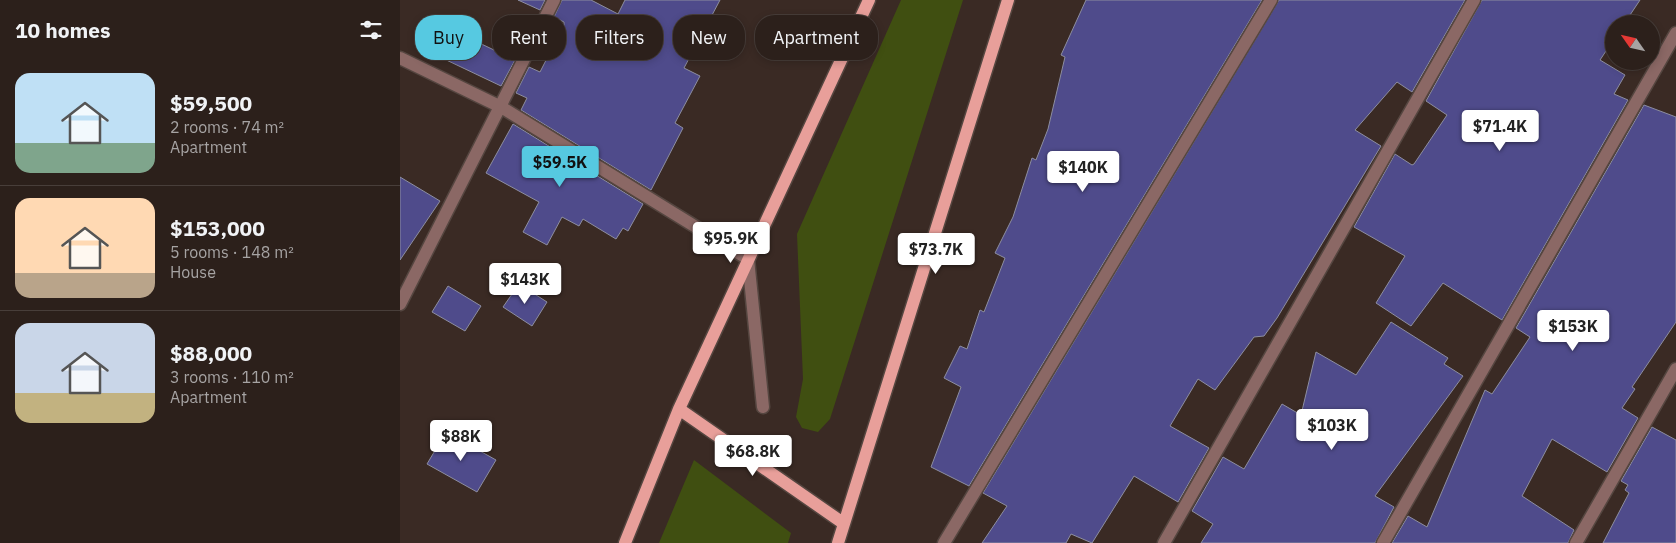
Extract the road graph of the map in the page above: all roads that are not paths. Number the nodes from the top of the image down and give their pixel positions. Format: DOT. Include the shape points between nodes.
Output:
graph roads {
  1 [pos="554,0"];
  2 [pos="869,0"];
  3 [pos="1008,0"];
  4 [pos="1270,0"];
  5 [pos="1474,0"];
  6 [pos="1676,32"];
  7 [pos="400,58"];
  8 [pos="501,108"];
  9 [pos="748,259"];
  10 [pos="400,304"];
  11 [pos="1676,369"];
  12 [pos="763,406"];
  13 [pos="678,409"];
  14 [pos="843,523"];
  15 [pos="625,543"];
  16 [pos="838,543"];
  17 [pos="944,543"];
  18 [pos="1164,543"];
  19 [pos="1383,543"];
  20 [pos="1576,543"];
  1 -- 8 [label="street"];
  2 -- 9 [label="main road"];
  3 -- 14 [label="main road"];
  4 -- 17 [label="street"];
  5 -- 18 [label="street"];
  6 -- 19 [label="street"];
  7 -- 8 [label="street"];
  8 -- 9 [label="street"];
  8 -- 10 [label="street"];
  9 -- 12 [label="street"];
  9 -- 13 [label="main road"];
  11 -- 20 [label="street"];
  13 -- 14 [label="main road"];
  13 -- 15 [label="main road"];
  14 -- 16 [label="main road"];
}
